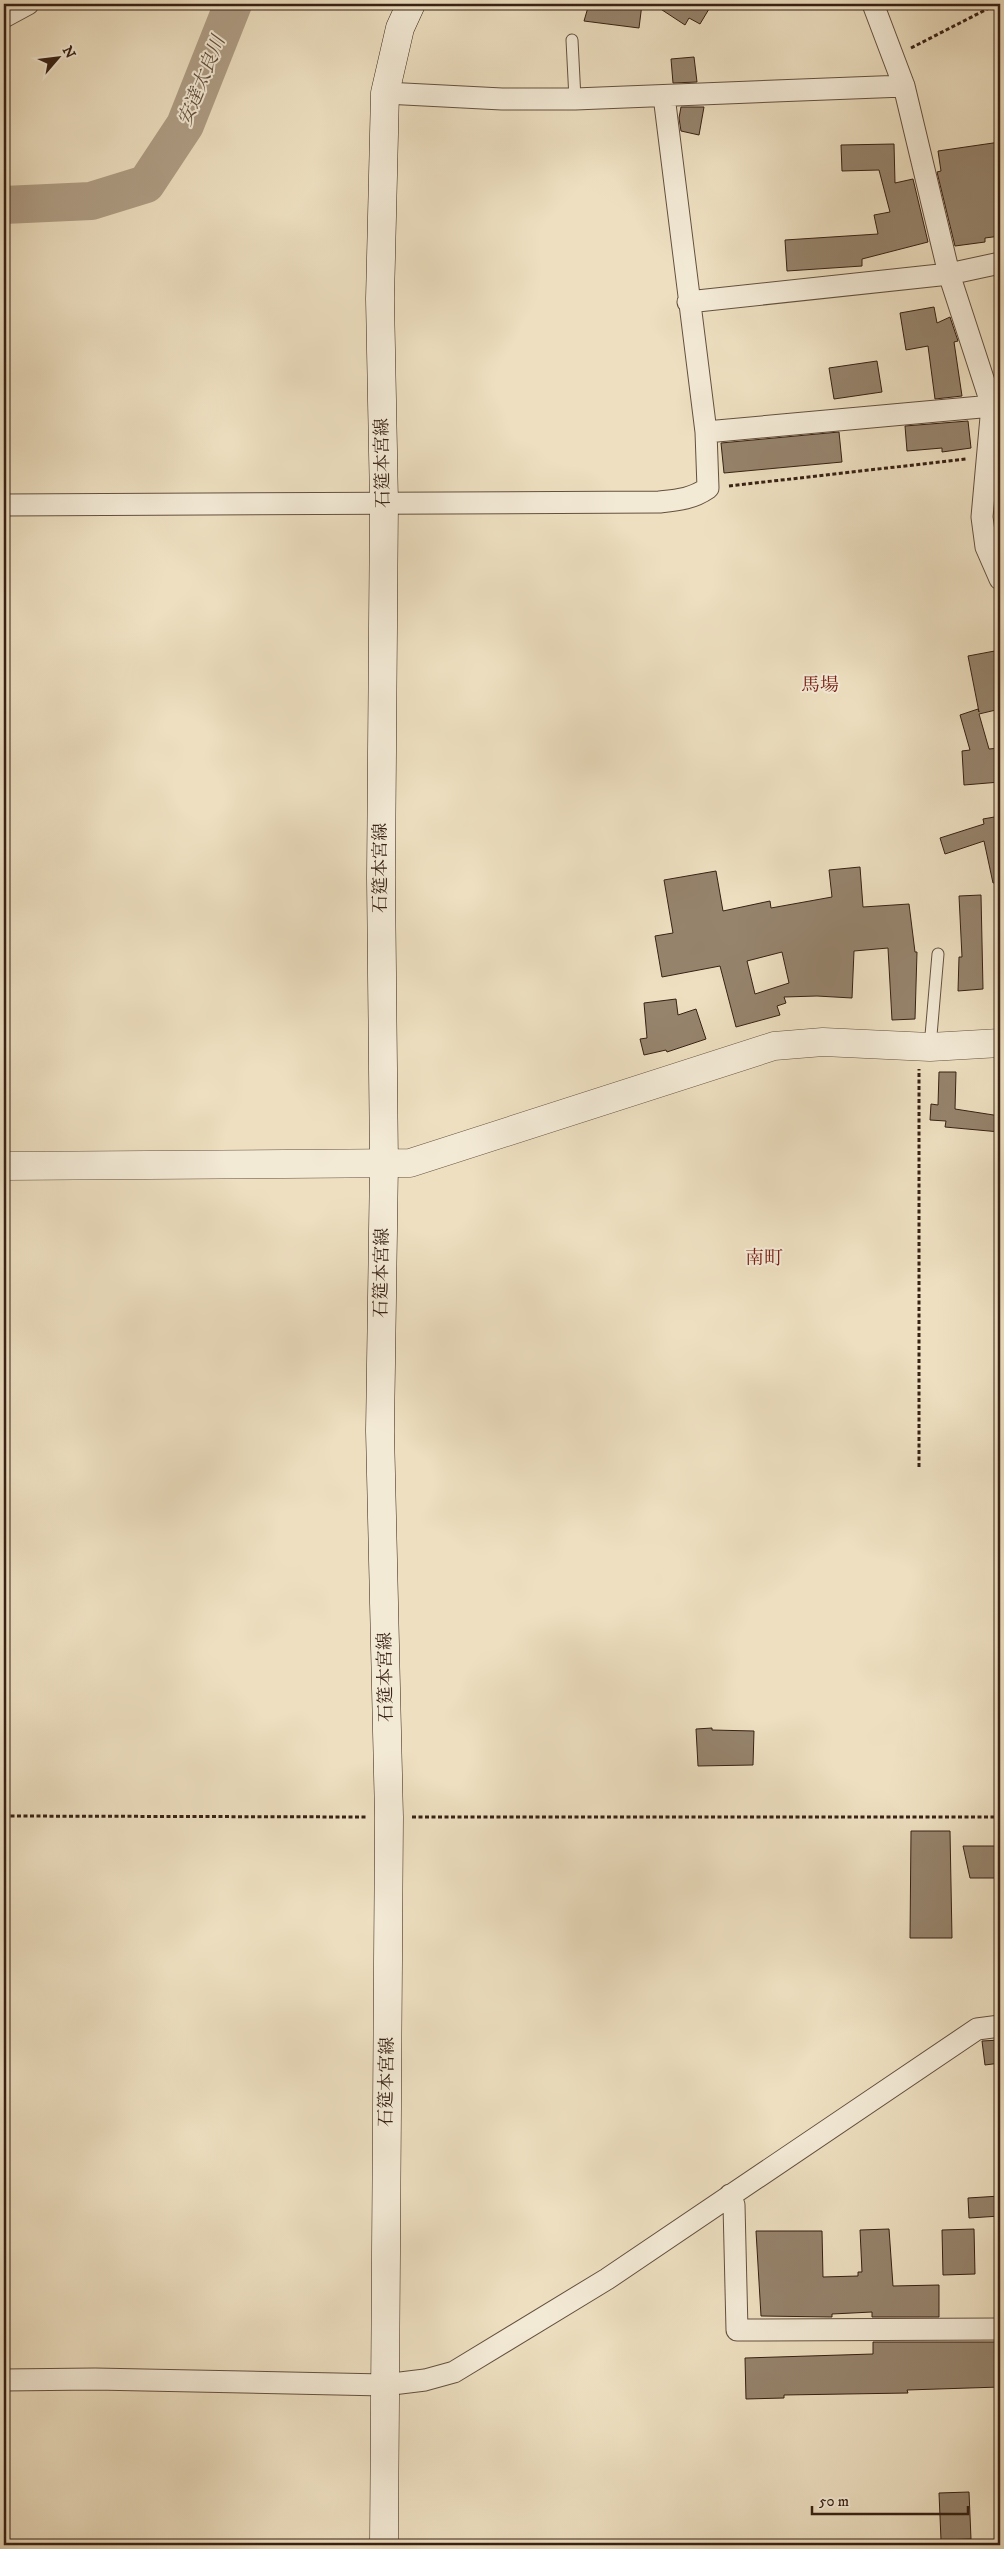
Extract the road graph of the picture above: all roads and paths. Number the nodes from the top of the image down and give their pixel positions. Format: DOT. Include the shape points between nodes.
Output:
graph roads {
  1 [pos="28,4"];
  2 [pos="411,4"];
  3 [pos="873,4"];
  4 [pos="997,4"];
  5 [pos="4,17"];
  6 [pos="572,40"];
  7 [pos="893,56"];
  8 [pos="904,86"];
  9 [pos="385,93"];
  10 [pos="664,96"];
  11 [pos="575,99"];
  12 [pos="1000,263"];
  13 [pos="949,274"];
  14 [pos="688,302"];
  15 [pos="992,406"];
  16 [pos="706,432"];
  17 [pos="986,457"];
  18 [pos="708,488"];
  19 [pos="384,502"];
  20 [pos="4,505"];
  21 [pos="1000,579"];
  22 [pos="938,954"];
  23 [pos="1000,1044"];
  24 [pos="925,1046"];
  25 [pos="384,1164"];
  26 [pos="4,1166"];
  27 [pos="919,1467"];
  28 [pos="4,1816"];
  29 [pos="389,1817"];
  30 [pos="1000,1817"];
  31 [pos="1000,2026"];
  32 [pos="730,2195"];
  33 [pos="1000,2329"];
  34 [pos="4,2380"];
  35 [pos="384,2385"];
  36 [pos="384,2545"];
  1 -- 5 [label="street"];
  2 -- 9 [label="main road, 石筵本宮線" via="400,28"];
  3 -- 7 [label="street"];
  4 -- 7 [label="path"];
  6 -- 11 [label="lane"];
  7 -- 8 [label="street"];
  8 -- 10 [label="street"];
  8 -- 13 [label="street"];
  9 -- 11 [label="street"];
  9 -- 19 [label="main road, 石筵本宮線" via="380,299"];
  10 -- 11 [label="street"];
  10 -- 14 [label="street"];
  12 -- 13 [label="street"];
  13 -- 14 [label="street"];
  13 -- 15 [label="street"];
  14 -- 16 [label="street"];
  15 -- 16 [label="street"];
  15 -- 17 [label="street"];
  16 -- 18 [label="street"];
  17 -- 18 [label="path"];
  17 -- 21 [label="street" via="982,517 986,546"];
  18 -- 19 [label="street" via="686,500 659,502"];
  19 -- 20 [label="street"];
  19 -- 25 [label="main road, 石筵本宮線" via="380,878"];
  22 -- 24 [label="lane"];
  23 -- 24 [label="main road"];
  24 -- 25 [label="main road" via="823,1042 774,1046 410,1163"];
  24 -- 27 [label="path"];
  25 -- 26 [label="main road"];
  25 -- 29 [label="main road, 石筵本宮線" via="380,1431"];
  28 -- 29 [label="path"];
  29 -- 30 [label="path"];
  29 -- 35 [label="main road, 石筵本宮線"];
  31 -- 32 [label="street" via="978,2029"];
  32 -- 33 [label="street" via="734,2205 737,2330"];
  32 -- 35 [label="street" via="607,2279 454,2372 425,2380"];
  34 -- 35 [label="street"];
  35 -- 36 [label="main road, 石筵本宮線"];
}
